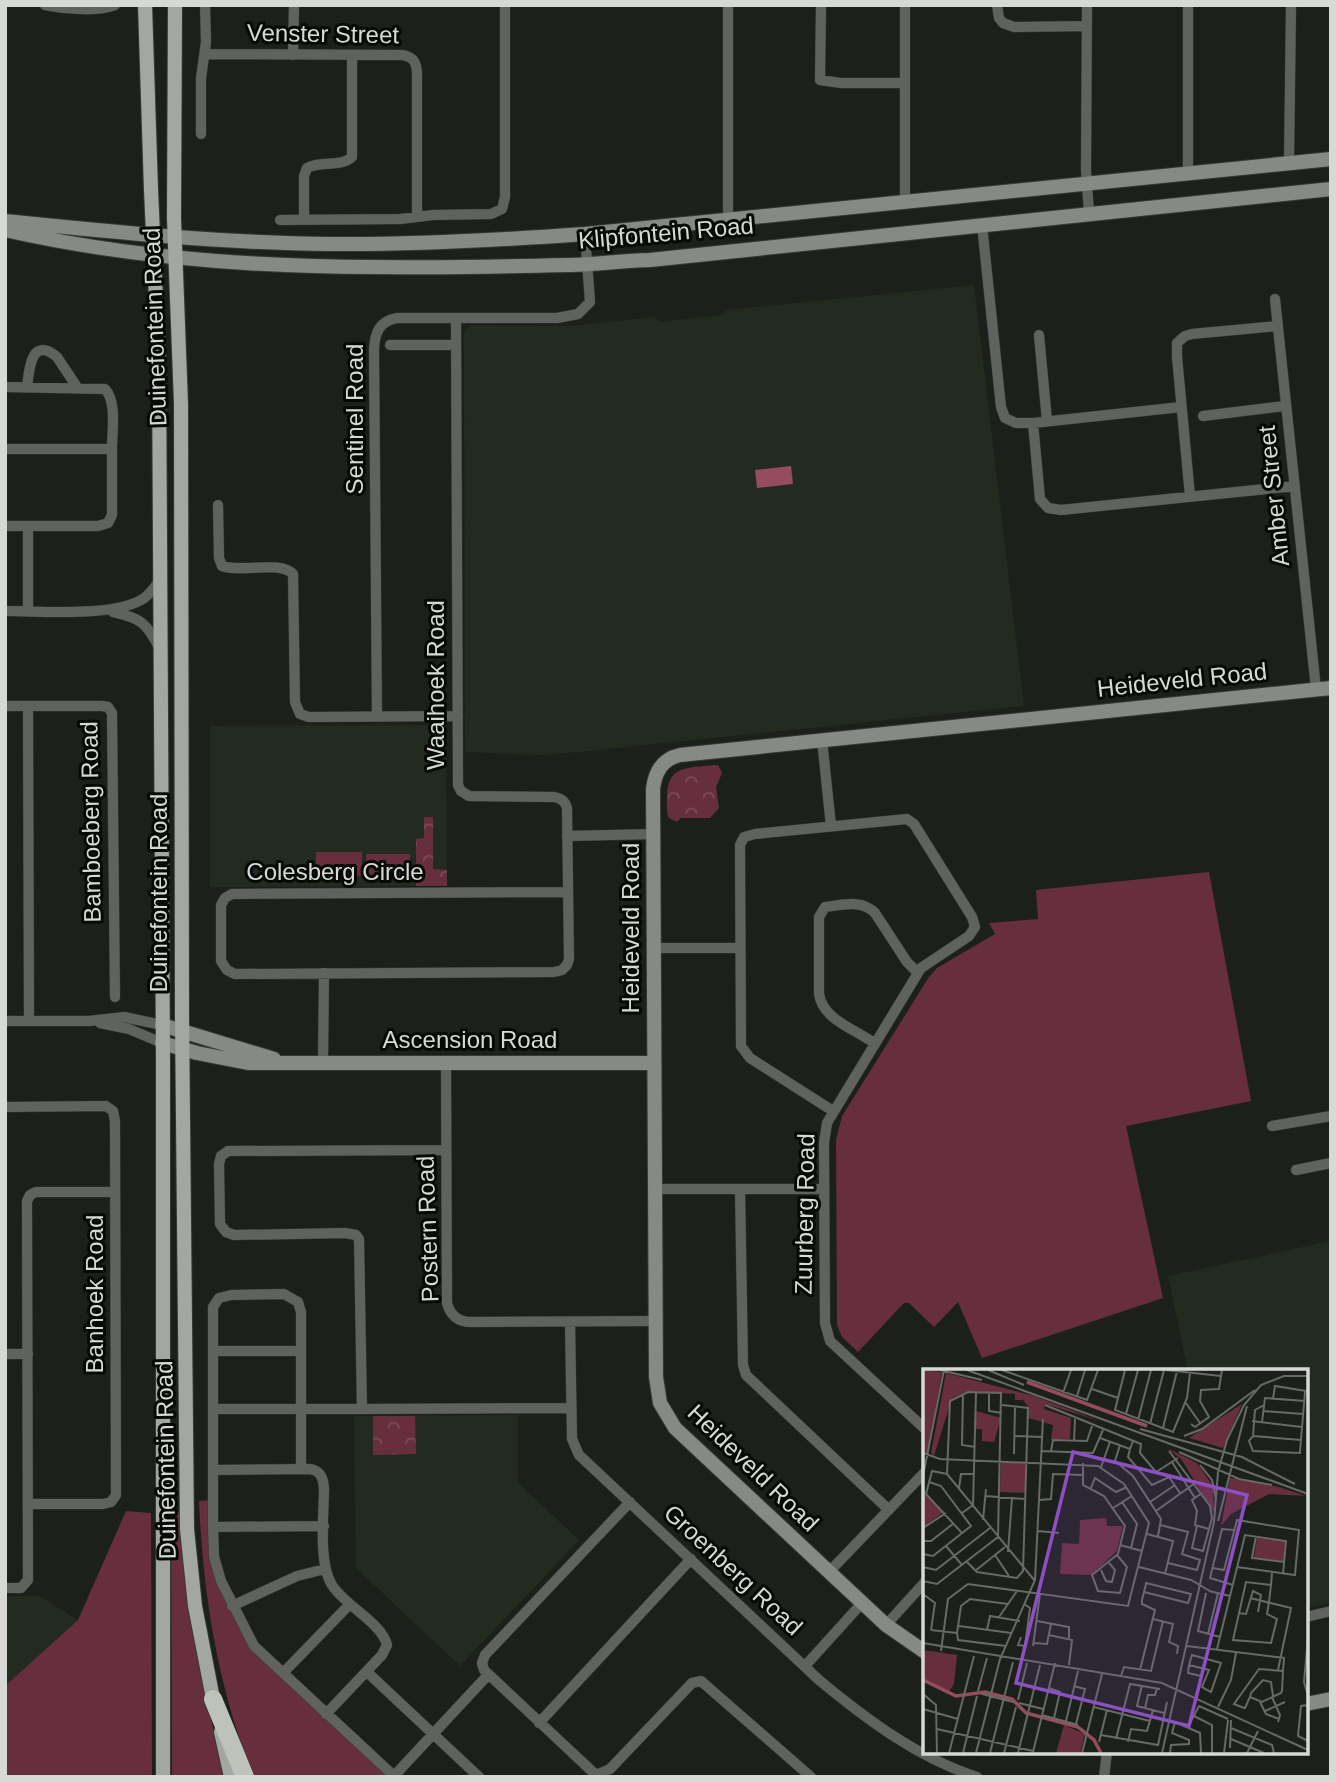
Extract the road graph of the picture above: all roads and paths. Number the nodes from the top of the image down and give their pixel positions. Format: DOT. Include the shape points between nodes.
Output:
graph roads {
  1 [pos="45,5"];
  2 [pos="115,5"];
  3 [pos="145,5"];
  4 [pos="175,5"];
  5 [pos="205,5"];
  6 [pos="294,5"];
  7 [pos="505,5"];
  8 [pos="728,5"];
  9 [pos="821,5"];
  10 [pos="905,5"];
  11 [pos="997,5"];
  12 [pos="1087,5"];
  13 [pos="1188,5"];
  14 [pos="1291,5"];
  15 [pos="1087,26"];
  16 [pos="205,54"];
  17 [pos="293,55"];
  18 [pos="352,55"];
  19 [pos="904,83"];
  20 [pos="201,134"];
  21 [pos="1331,159"];
  22 [pos="1289,163"];
  23 [pos="1188,174"];
  24 [pos="1087,184"];
  25 [pos="1331,188"];
  26 [pos="905,201"];
  27 [pos="1089,213"];
  28 [pos="417,216"];
  29 [pos="727,219"];
  30 [pos="280,220"];
  31 [pos="304,220"];
  32 [pos="5,221"];
  33 [pos="982,225"];
  34 [pos="5,230"];
  35 [pos="585,234"];
  36 [pos="153,235"];
  37 [pos="175,235"];
  38 [pos="154,256"];
  39 [pos="176,259"];
  40 [pos="588,264"];
  41 [pos="1275,299"];
  42 [pos="456,318"];
  43 [pos="1277,326"];
  44 [pos="1039,335"];
  45 [pos="390,345"];
  46 [pos="456,345"];
  47 [pos="5,387"];
  48 [pos="27,387"];
  49 [pos="77,387"];
  50 [pos="1285,406"];
  51 [pos="1181,407"];
  52 [pos="1203,415"];
  53 [pos="1047,421"];
  54 [pos="1033,423"];
  55 [pos="5,449"];
  56 [pos="112,449"];
  57 [pos="1295,486"];
  58 [pos="1190,496"];
  59 [pos="218,505"];
  60 [pos="5,526"];
  61 [pos="29,527"];
  62 [pos="159,581"];
  63 [pos="107,610"];
  64 [pos="5,611"];
  65 [pos="28,611"];
  66 [pos="160,647"];
  67 [pos="1324,688"];
  68 [pos="5,706"];
  69 [pos="28,706"];
  70 [pos="458,716"];
  71 [pos="377,717"];
  72 [pos="822,740"];
  73 [pos="831,825"];
  74 [pos="654,834"];
  75 [pos="567,836"];
  76 [pos="568,892"];
  77 [pos="654,948"];
  78 [pos="740,948"];
  79 [pos="565,968"];
  80 [pos="324,973"];
  81 [pos="918,973"];
  82 [pos="115,997"];
  83 [pos="5,1021"];
  84 [pos="29,1021"];
  85 [pos="89,1021"];
  86 [pos="162,1025"];
  87 [pos="182,1031"];
  88 [pos="162,1043"];
  89 [pos="874,1043"];
  90 [pos="182,1049"];
  91 [pos="285,1063"];
  92 [pos="323,1063"];
  93 [pos="446,1063"];
  94 [pos="654,1063"];
  95 [pos="5,1107"];
  96 [pos="833,1111"];
  97 [pos="1331,1116"];
  98 [pos="1272,1126"];
  99 [pos="446,1150"];
  100 [pos="1331,1163"];
  101 [pos="1296,1170"];
  102 [pos="655,1189"];
  103 [pos="740,1189"];
  104 [pos="824,1189"];
  105 [pos="115,1192"];
  106 [pos="656,1321"];
  107 [pos="570,1322"];
  108 [pos="213,1351"];
  109 [pos="300,1351"];
  110 [pos="5,1353"];
  111 [pos="28,1354"];
  112 [pos="301,1408"];
  113 [pos="571,1408"];
  114 [pos="213,1409"];
  115 [pos="362,1409"];
  116 [pos="923,1428"];
  117 [pos="301,1469"];
  118 [pos="213,1470"];
  119 [pos="923,1474"];
  120 [pos="629,1502"];
  121 [pos="28,1504"];
  122 [pos="889,1510"];
  123 [pos="324,1526"];
  124 [pos="213,1527"];
  125 [pos="691,1559"];
  126 [pos="326,1569"];
  127 [pos="829,1572"];
  128 [pos="923,1584"];
  129 [pos="5,1588"];
  130 [pos="862,1603"];
  131 [pos="349,1604"];
  132 [pos="232,1606"];
  133 [pos="1331,1611"];
  134 [pos="1308,1617"];
  135 [pos="886,1625"];
  136 [pos="923,1651"];
  137 [pos="805,1666"];
  138 [pos="367,1672"];
  139 [pos="283,1673"];
  140 [pos="487,1675"];
  141 [pos="213,1699"];
  142 [pos="1331,1699"];
  143 [pos="1308,1704"];
  144 [pos="326,1714"];
  145 [pos="539,1723"];
  146 [pos="432,1735"];
  147 [pos="923,1752"];
  148 [pos="927,1754"];
  149 [pos="1107,1754"];
  150 [pos="395,1776"];
  151 [pos="163,1777"];
  152 [pos="231,1777"];
  153 [pos="245,1777"];
  154 [pos="479,1777"];
  155 [pos="811,1777"];
  156 [pos="977,1777"];
  157 [pos="1104,1777"];
  1 -- 2 [label="street"];
  3 -- 36 [label="main road, Duinefontein Road"];
  4 -- 37 [label="main road, Duinefontein Road"];
  5 -- 16 [label="street"];
  6 -- 17 [label="street"];
  7 -- 28 [label="street" via="502,209 486,215"];
  8 -- 29 [label="street"];
  9 -- 19 [label="street" via="820,80"];
  10 -- 19 [label="street"];
  11 -- 15 [label="street" via="1001,21 1010,26"];
  12 -- 15 [label="street"];
  13 -- 23 [label="street"];
  14 -- 22 [label="street"];
  15 -- 24 [label="street"];
  16 -- 17 [label="street, Venster Street"];
  16 -- 20 [label="street"];
  17 -- 18 [label="street, Venster Street"];
  18 -- 28 [label="street, Venster Street" via="402,55 417,64"];
  18 -- 31 [label="street" via="352,158 307,169"];
  19 -- 26 [label="street"];
  21 -- 22 [label="main road, Klipfontein Road"];
  22 -- 23 [label="main road, Klipfontein Road"];
  23 -- 24 [label="main road, Klipfontein Road"];
  24 -- 26 [label="main road, Klipfontein Road"];
  24 -- 27 [label="street"];
  25 -- 27 [label="main road, Klipfontein Road"];
  26 -- 29 [label="main road, Klipfontein Road"];
  27 -- 33 [label="main road, Klipfontein Road"];
  28 -- 31 [label="street"];
  29 -- 35 [label="main road, Klipfontein Road"];
  30 -- 31 [label="street"];
  32 -- 36 [label="main road, Klipfontein Road"];
  33 -- 40 [label="main road, Klipfontein Road"];
  33 -- 54 [label="street" via="1003,412 1010,422"];
  34 -- 38 [label="main road, Klipfontein Road"];
  35 -- 37 [label="main road, Klipfontein Road" via="362,244"];
  35 -- 40 [label="street, Sentinel Road"];
  36 -- 37 [label="main road, Klipfontein Road"];
  36 -- 38 [label="main road, Duinefontein Road"];
  37 -- 39 [label="main road, Duinefontein Road"];
  38 -- 39 [label="main road, Klipfontein Road"];
  38 -- 62 [label="main road, Duinefontein Road"];
  39 -- 40 [label="main road, Klipfontein Road" via="297,266"];
  39 -- 87 [label="main road, Duinefontein Road" via="181,404"];
  40 -- 42 [label="street, Sentinel Road" via="590,302 578,314"];
  41 -- 43 [label="street, Amber Street"];
  42 -- 46 [label="street, Waaihoek Road"];
  42 -- 71 [label="street, Sentinel Road" via="392,318 382,323 374,340"];
  43 -- 50 [label="street, Amber Street"];
  43 -- 51 [label="street" via="1180,339"];
  44 -- 53 [label="street"];
  45 -- 46 [label="street"];
  46 -- 70 [label="street, Waaihoek Road"];
  47 -- 48 [label="street"];
  48 -- 49 [label="street"];
  48 -- 49 [label="street" via="31,359 42,351 57,358"];
  49 -- 56 [label="street" via="108,391"];
  50 -- 52 [label="street"];
  50 -- 57 [label="street, Amber Street"];
  51 -- 53 [label="street"];
  51 -- 58 [label="street"];
  53 -- 54 [label="street"];
  54 -- 58 [label="street" via="1040,499 1048,508"];
  55 -- 56 [label="street"];
  56 -- 61 [label="street" via="112,515 108,523"];
  57 -- 58 [label="street"];
  57 -- 67 [label="street, Amber Street"];
  59 -- 71 [label="street" via="222,566 282,568 293,574 297,711 309,717"];
  60 -- 61 [label="street"];
  61 -- 65 [label="street"];
  62 -- 63 [label="street" via="144,599"];
  62 -- 66 [label="main road, Duinefontein Road"];
  63 -- 65 [label="street"];
  63 -- 66 [label="street" via="138,618"];
  64 -- 65 [label="street"];
  66 -- 86 [label="main road, Duinefontein Road"];
  67 -- 72 [label="main road, Heideveld Road"];
  68 -- 69 [label="street, Bamboeberg Road"];
  69 -- 82 [label="street, Bamboeberg Road" via="102,706 112,713"];
  69 -- 84 [label="street"];
  70 -- 71 [label="street"];
  70 -- 75 [label="street, Waaihoek Road" via="461,791 469,796 560,798 567,806"];
  72 -- 73 [label="street"];
  72 -- 74 [label="main road, Heideveld Road" via="669,759 655,779"];
  73 -- 78 [label="street" via="742,839"];
  73 -- 81 [label="street, Zuurberg Road" via="897,818 911,821 972,917 975,927 969,936"];
  74 -- 75 [label="street"];
  74 -- 77 [label="main road, Heideveld Road"];
  75 -- 76 [label="street, Waaihoek Road"];
  76 -- 79 [label="street, Waaihoek Road" via="569,959"];
  76 -- 80 [label="street, Colesberg Circle" via="235,894 223,900 221,958 227,970 235,974"];
  77 -- 78 [label="street"];
  77 -- 94 [label="main road, Heideveld Road"];
  78 -- 96 [label="street" via="744,1052"];
  79 -- 80 [label="street, Colesberg Circle" via="554,972"];
  80 -- 92 [label="street"];
  81 -- 89 [label="street, Zuurberg Road"];
  81 -- 89 [label="street" via="870,908 856,904 825,907 820,912 821,1003 831,1016"];
  83 -- 84 [label="street"];
  84 -- 85 [label="street"];
  85 -- 86 [label="street" via="130,1017"];
  85 -- 88 [label="street" via="130,1029"];
  86 -- 87 [label="main road, Ascension Road"];
  86 -- 88 [label="main road, Duinefontein Road"];
  87 -- 90 [label="main road, Duinefontein Road"];
  87 -- 91 [label="main road, Ascension Road"];
  88 -- 90 [label="main road, Ascension Road"];
  88 -- 151 [label="main road, Duinefontein Road"];
  89 -- 96 [label="street, Zuurberg Road"];
  90 -- 91 [label="main road, Ascension Road" via="242,1063"];
  90 -- 141 [label="main road, Duinefontein Road" via="187,1529 193,1596"];
  91 -- 92 [label="main road, Ascension Road"];
  92 -- 93 [label="main road, Ascension Road"];
  93 -- 94 [label="main road, Ascension Road"];
  93 -- 99 [label="street, Postern Road"];
  94 -- 102 [label="main road, Heideveld Road"];
  95 -- 105 [label="street, Banhoek Road" via="110,1107 115,1116"];
  96 -- 104 [label="street, Zuurberg Road" via="824,1143"];
  97 -- 98 [label="street"];
  99 -- 107 [label="street, Postern Road" via="450,1312 466,1322"];
  99 -- 115 [label="street" via="231,1150 220,1160 220,1221 226,1233 345,1233 359,1239"];
  100 -- 101 [label="street"];
  102 -- 103 [label="street"];
  102 -- 106 [label="main road, Heideveld Road"];
  103 -- 104 [label="street"];
  103 -- 122 [label="street" via="746,1375"];
  104 -- 116 [label="street, Zuurberg Road" via="827,1335"];
  105 -- 111 [label="street" via="36,1192 28,1198"];
  105 -- 121 [label="street, Banhoek Road" via="116,1495 103,1504"];
  106 -- 107 [label="street, Postern Road"];
  106 -- 127 [label="main road, Heideveld Road" via="657,1390 668,1420"];
  107 -- 113 [label="street, Groenberg Road"];
  108 -- 109 [label="street"];
  108 -- 109 [label="street" via="213,1307 219,1298 284,1294 300,1306"];
  108 -- 114 [label="street"];
  109 -- 112 [label="street"];
  110 -- 111 [label="street"];
  111 -- 121 [label="street"];
  112 -- 114 [label="street"];
  112 -- 115 [label="street"];
  112 -- 117 [label="street"];
  113 -- 115 [label="street"];
  113 -- 120 [label="street, Groenberg Road" via="575,1449"];
  114 -- 118 [label="street"];
  117 -- 118 [label="street"];
  117 -- 123 [label="street" via="321,1476"];
  118 -- 124 [label="street"];
  119 -- 122 [label="street"];
  120 -- 125 [label="street, Groenberg Road"];
  120 -- 140 [label="street" via="485,1656 482,1666"];
  121 -- 129 [label="street" via="28,1580 21,1588"];
  122 -- 127 [label="street"];
  123 -- 124 [label="street"];
  123 -- 126 [label="street"];
  124 -- 132 [label="street" via="216,1567"];
  125 -- 137 [label="street, Groenberg Road"];
  125 -- 145 [label="street"];
  126 -- 131 [label="street" via="331,1584"];
  126 -- 132 [label="street" via="297,1576"];
  127 -- 130 [label="main road, Heideveld Road"];
  128 -- 135 [label="street"];
  130 -- 135 [label="main road, Heideveld Road"];
  130 -- 137 [label="street"];
  131 -- 138 [label="street" via="386,1642 384,1653"];
  131 -- 139 [label="street"];
  132 -- 139 [label="street" via="254,1646"];
  133 -- 134 [label="street"];
  135 -- 136 [label="main road, Heideveld Road"];
  137 -- 147 [label="street, Groenberg Road" via="861,1714"];
  138 -- 144 [label="street"];
  138 -- 146 [label="street"];
  139 -- 144 [label="street"];
  140 -- 145 [label="street"];
  140 -- 146 [label="street"];
  141 -- 152 [label="main road, Duinefontein Road"];
  141 -- 153 [label="highway"];
  142 -- 143 [label="main road"];
  144 -- 150 [label="street"];
  145 -- 155 [label="street" via="600,1775 691,1683 701,1681"];
  146 -- 150 [label="street"];
  146 -- 154 [label="street"];
  148 -- 156 [label="street, Groenberg Road"];
  149 -- 157 [label="street"];
}
